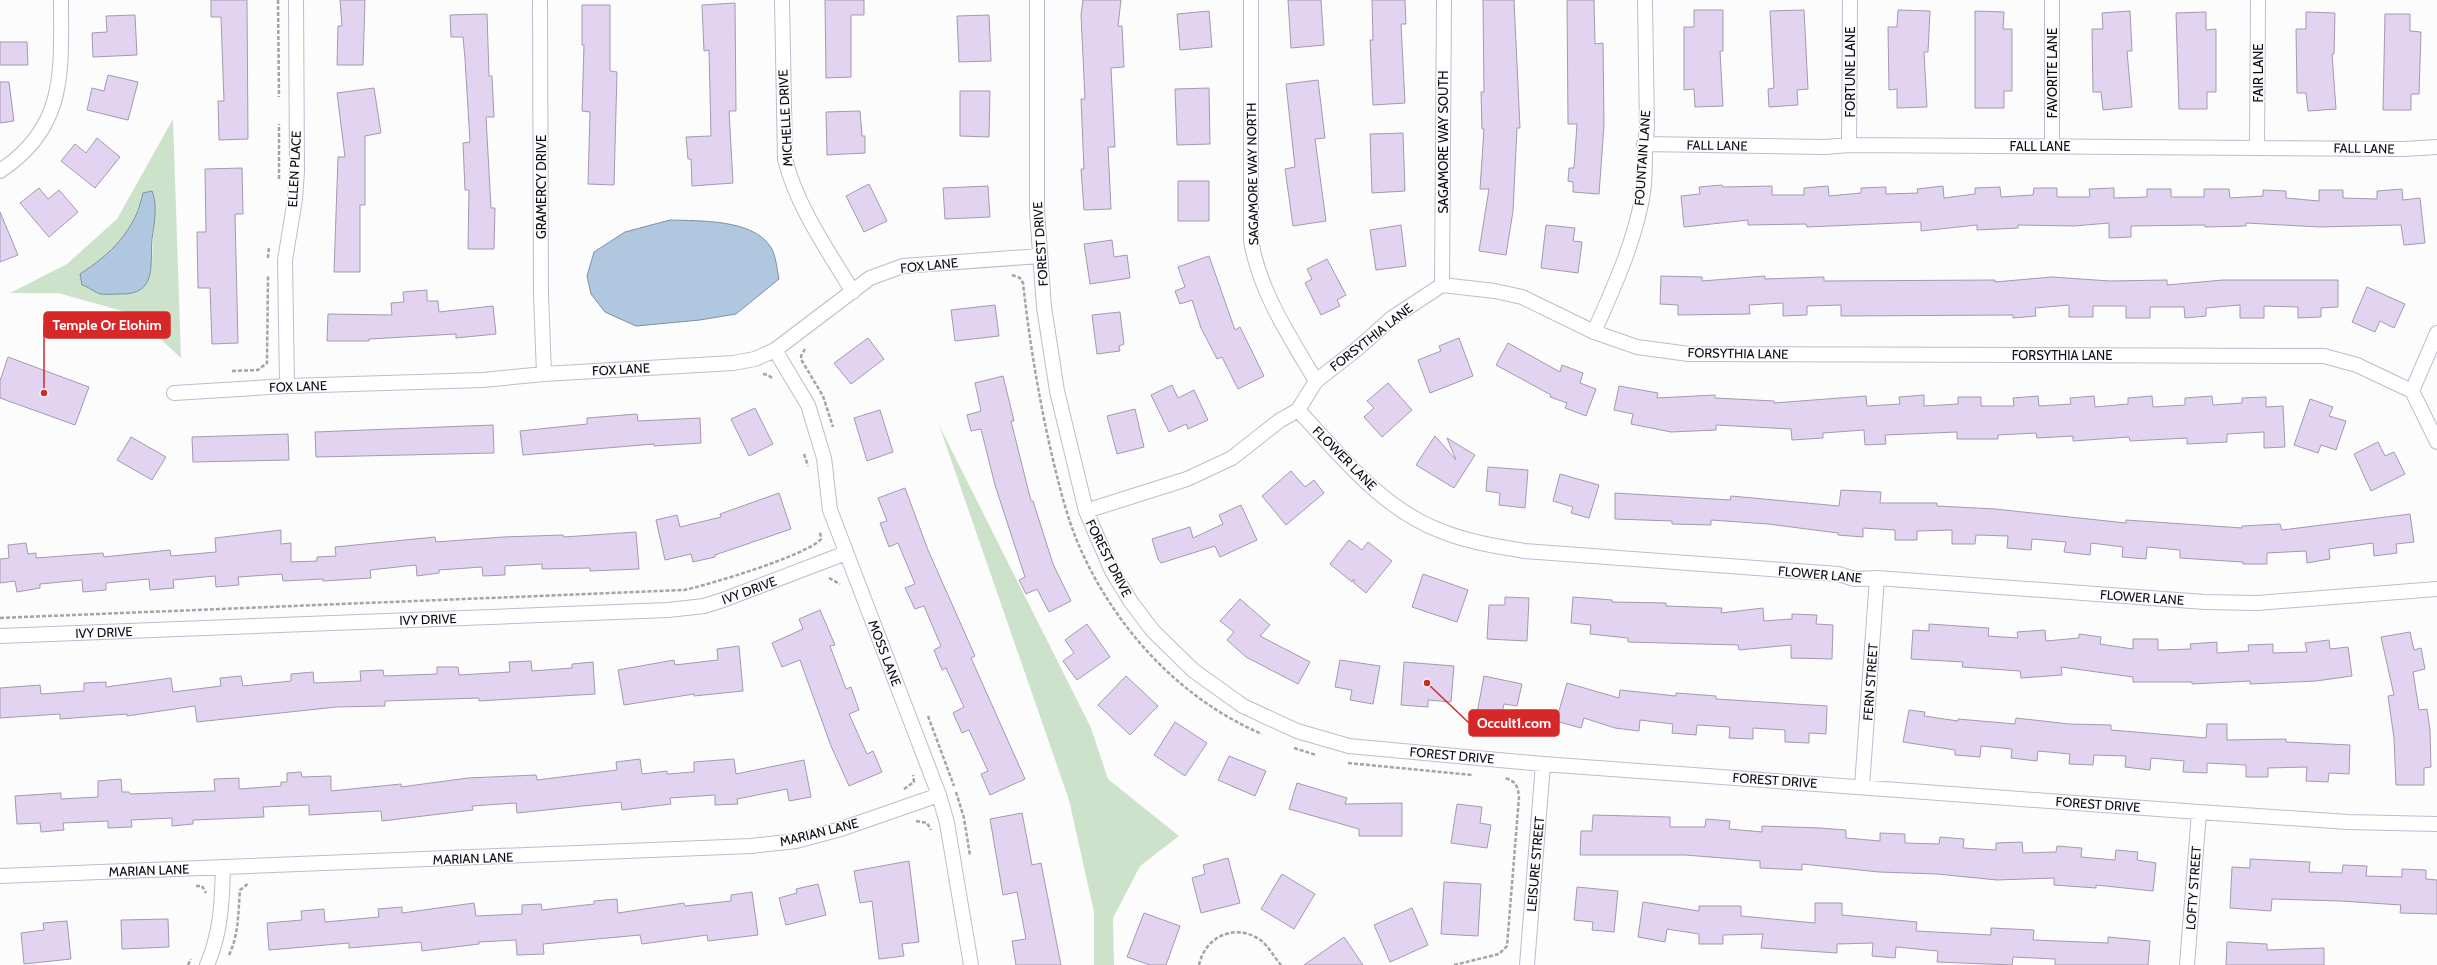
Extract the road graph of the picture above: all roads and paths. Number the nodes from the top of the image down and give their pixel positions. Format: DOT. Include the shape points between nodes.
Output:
graph roads {
  1 [pos="61,0"];
  2 [pos="278,0"];
  3 [pos="296,0"];
  4 [pos="540,0"];
  5 [pos="782,0"];
  6 [pos="1037,0"];
  7 [pos="1251,0"];
  8 [pos="1444,0"];
  9 [pos="1645,0"];
  10 [pos="1850,0"];
  11 [pos="2052,0"];
  12 [pos="2258,0"];
  13 [pos="279,102"];
  14 [pos="279,118"];
  15 [pos="1644,144"];
  16 [pos="1849,145"];
  17 [pos="2052,145"];
  18 [pos="2257,146"];
  19 [pos="2437,147"];
  20 [pos="0,171"];
  21 [pos="279,188"];
  22 [pos="270,241"];
  23 [pos="1040,256"];
  24 [pos="268,261"];
  25 [pos="268,268"];
  26 [pos="1008,274"];
  27 [pos="1442,285"];
  28 [pos="853,292"];
  29 [pos="1594,332"];
  30 [pos="2437,333"];
  31 [pos="808,346"];
  32 [pos="775,350"];
  33 [pos="232,371"];
  34 [pos="544,374"];
  35 [pos="756,376"];
  36 [pos="773,380"];
  37 [pos="1316,381"];
  38 [pos="287,386"];
  39 [pos="2412,391"];
  40 [pos="174,393"];
  41 [pos="1298,410"];
  42 [pos="834,430"];
  43 [pos="2437,442"];
  44 [pos="804,452"];
  45 [pos="809,470"];
  46 [pos="1086,511"];
  47 [pos="818,525"];
  48 [pos="846,553"];
  49 [pos="827,577"];
  50 [pos="1877,578"];
  51 [pos="2437,589"];
  52 [pos="843,592"];
  53 [pos="0,618"];
  54 [pos="0,636"];
  55 [pos="926,711"];
  56 [pos="1265,736"];
  57 [pos="1292,747"];
  58 [pos="1320,756"];
  59 [pos="1341,761"];
  60 [pos="1543,764"];
  61 [pos="912,771"];
  62 [pos="1476,775"];
  63 [pos="1500,777"];
  64 [pos="1862,786"];
  65 [pos="901,790"];
  66 [pos="939,795"];
  67 [pos="2199,812"];
  68 [pos="913,822"];
  69 [pos="2437,824"];
  70 [pos="932,836"];
  71 [pos="972,864"];
  72 [pos="222,867"];
  73 [pos="0,876"];
  74 [pos="258,883"];
  75 [pos="189,886"];
  76 [pos="206,895"];
  77 [pos="194,953"];
  78 [pos="228,958"];
  79 [pos="188,965"];
  80 [pos="207,965"];
  81 [pos="971,965"];
  82 [pos="1199,965"];
  83 [pos="1281,965"];
  84 [pos="1454,965"];
  85 [pos="1527,965"];
  86 [pos="2187,965"];
  1 -- 20 [label="street" via="61,72 52,111 33,143 13,163"];
  2 -- 13 [label="path"];
  3 -- 38 [label="street, ELLEN PLACE" via="297,171 285,260"];
  4 -- 34 [label="street, GRAMERCY DRIVE" via="541,294"];
  5 -- 28 [label="street, MICHELLE DRIVE" via="785,159 788,174 804,211"];
  6 -- 23 [label="street, FOREST DRIVE" via="1037,211"];
  7 -- 37 [label="street, SAGAMORE WAY NORTH" via="1253,257 1263,284"];
  8 -- 27 [label="street, SAGAMORE WAY SOUTH"];
  9 -- 15 [label="street, FOUNTAIN LANE" via="1647,129"];
  10 -- 16 [label="street, FORTUNE LANE"];
  11 -- 17 [label="street, FAVORITE LANE"];
  12 -- 18 [label="street, FAIR LANE"];
  14 -- 21 [label="path"];
  15 -- 16 [label="street, FALL LANE"];
  15 -- 29 [label="street, FOUNTAIN LANE" via="1643,197 1636,225 1621,271"];
  16 -- 17 [label="street, FALL LANE"];
  17 -- 18 [label="street, FALL LANE" via="2150,148"];
  18 -- 19 [label="street, FALL LANE" via="2404,149"];
  22 -- 24 [label="path"];
  23 -- 28 [label="street, FOX LANE" via="903,266 870,278"];
  23 -- 46 [label="street, FOREST DRIVE" via="1044,307 1058,391"];
  25 -- 33 [label="path" via="267,363 258,370"];
  26 -- 56 [label="path" via="1020,278 1023,283 1037,388 1062,494 1080,548 1102,591 1124,624 1159,664 1199,698 1238,724"];
  27 -- 29 [label="street, FORSYTHIA LANE" via="1522,297"];
  27 -- 37 [label="street, FORSYTHIA LANE" via="1392,318"];
  28 -- 32 [label="street, FOX LANE"];
  29 -- 39 [label="street, FORSYTHIA LANE" via="1637,347 1689,354 2324,356 2357,365"];
  30 -- 39 [label="street"];
  31 -- 42 [label="path" via="803,351 802,361 824,396"];
  32 -- 34 [label="street, FOX LANE" via="755,359 732,363"];
  32 -- 48 [label="street, MOSS LANE" via="808,405 824,458 830,510"];
  34 -- 38 [label="street, FOX LANE" via="483,380"];
  35 -- 36 [label="path" via="768,375"];
  37 -- 41 [label="street, FORSYTHIA LANE"];
  38 -- 40 [label="street, FOX LANE"];
  39 -- 43 [label="street"];
  41 -- 46 [label="street, FORSYTHIA LANE" via="1279,421 1232,458 1187,479"];
  41 -- 50 [label="street, FLOWER LANE" via="1362,478 1401,510 1440,531 1479,543 1524,551 1838,574 1855,579"];
  44 -- 45 [label="path"];
  46 -- 60 [label="street, FOREST DRIVE" via="1112,571 1153,631 1194,671 1243,706 1297,731 1348,746"];
  47 -- 53 [label="path" via="821,540 818,544 734,577 684,590"];
  48 -- 54 [label="street, IVY DRIVE" via="723,600 704,606 668,610"];
  48 -- 66 [label="street, MOSS LANE"];
  49 -- 52 [label="path" via="837,581"];
  50 -- 51 [label="street, FLOWER LANE" via="2257,603"];
  50 -- 64 [label="street, FERN STREET"];
  55 -- 71 [label="path" via="964,818"];
  57 -- 58 [label="path"];
  59 -- 62 [label="path" via="1383,768"];
  60 -- 64 [label="street, FOREST DRIVE"];
  60 -- 85 [label="street, LEISURE STREET"];
  61 -- 65 [label="path" via="914,782"];
  63 -- 84 [label="path" via="1513,781 1518,786 1519,797 1507,946 1499,954"];
  64 -- 67 [label="street, FOREST DRIVE"];
  66 -- 72 [label="street, MARIAN LANE" via="841,829 796,841 751,846"];
  66 -- 81 [label="street, MOSS LANE" via="947,822"];
  67 -- 69 [label="street, FOREST DRIVE" via="2348,822"];
  67 -- 86 [label="street, LOFTY STREET"];
  68 -- 70 [label="path" via="927,823"];
  72 -- 73 [label="street, MARIAN LANE"];
  72 -- 80 [label="street" via="222,916"];
  74 -- 78 [label="path" via="246,884 240,890 239,921"];
  75 -- 76 [label="path" via="202,886"];
  77 -- 79 [label="path"];
  82 -- 83 [label="path" via="1203,951 1211,941 1222,934 1236,932 1249,933 1260,940"];
}
